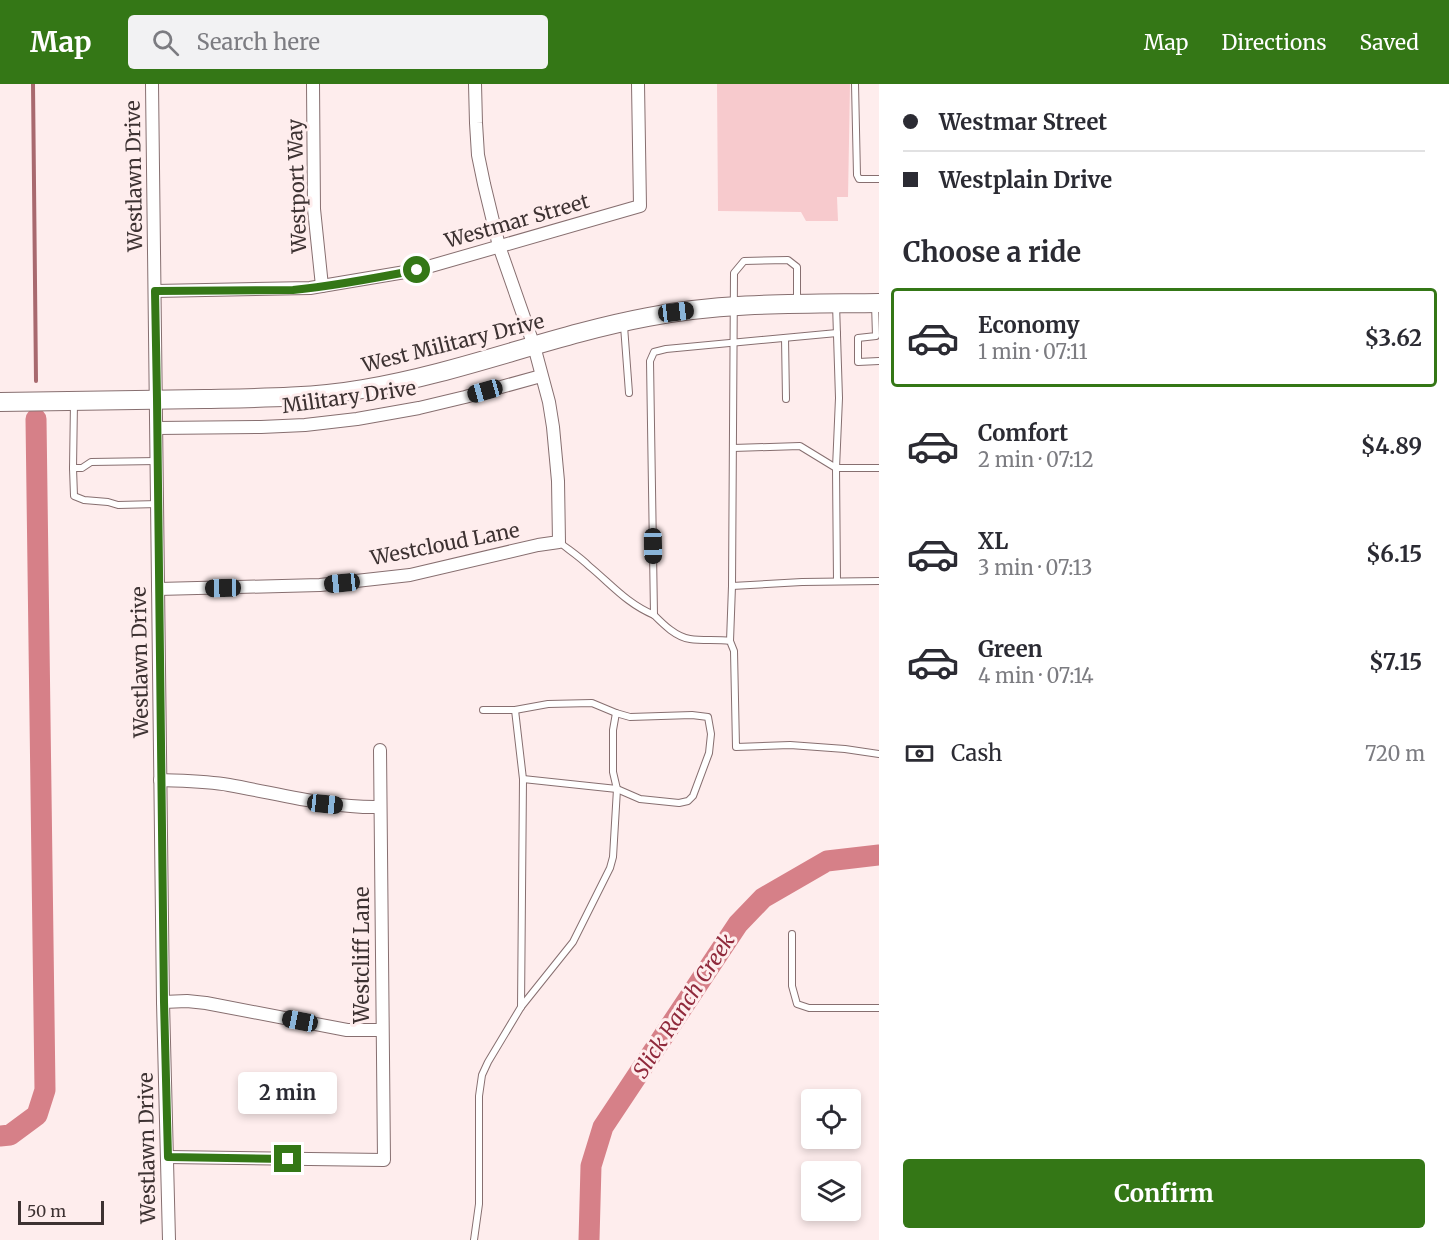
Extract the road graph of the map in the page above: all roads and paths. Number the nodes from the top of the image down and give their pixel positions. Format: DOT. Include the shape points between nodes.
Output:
graph roads {
  1 [pos="152,84"];
  2 [pos="313,84"];
  3 [pos="475,84"];
  4 [pos="638,84"];
  5 [pos="855,84"];
  6 [pos="879,179"];
  7 [pos="499,246"];
  8 [pos="322,286"];
  9 [pos="155,291"];
  10 [pos="877,303"];
  11 [pos="797,304"];
  12 [pos="836,304"];
  13 [pos="734,306"];
  14 [pos="623,322"];
  15 [pos="837,333"];
  16 [pos="877,336"];
  17 [pos="785,338"];
  18 [pos="733,342"];
  19 [pos="534,346"];
  20 [pos="879,361"];
  21 [pos="541,376"];
  22 [pos="630,393"];
  23 [pos="157,399"];
  24 [pos="786,399"];
  25 [pos="74,401"];
  26 [pos="0,402"];
  27 [pos="157,428"];
  28 [pos="733,448"];
  29 [pos="157,461"];
  30 [pos="73,468"];
  31 [pos="836,468"];
  32 [pos="879,468"];
  33 [pos="158,504"];
  34 [pos="559,542"];
  35 [pos="837,581"];
  36 [pos="879,581"];
  37 [pos="732,586"];
  38 [pos="158,589"];
  39 [pos="654,615"];
  40 [pos="730,641"];
  41 [pos="483,710"];
  42 [pos="515,710"];
  43 [pos="616,713"];
  44 [pos="380,750"];
  45 [pos="879,754"];
  46 [pos="523,779"];
  47 [pos="160,780"];
  48 [pos="616,789"];
  49 [pos="380,807"];
  50 [pos="792,934"];
  51 [pos="164,1002"];
  52 [pos="521,1007"];
  53 [pos="879,1008"];
  54 [pos="382,1030"];
  55 [pos="168,1157"];
  56 [pos="169,1240"];
  57 [pos="474,1240"];
  1 -- 9 [label="street, Westlawn Drive"];
  2 -- 8 [label="street, Westport Way" via="314,209"];
  3 -- 7 [label="street" via="478,155"];
  4 -- 7 [label="street, Westmar Street" via="640,206"];
  5 -- 6 [label="lane" via="857,175 859,179"];
  7 -- 8 [label="street, Westmar Street" via="417,270"];
  7 -- 19 [label="street"];
  8 -- 9 [label="street, Westmar Street" via="293,290"];
  9 -- 23 [label="street, Westlawn Drive"];
  10 -- 12 [label="main road, West Military Drive"];
  10 -- 16 [label="lane"];
  11 -- 12 [label="main road, West Military Drive"];
  11 -- 13 [label="main road, West Military Drive"];
  11 -- 13 [label="lane" via="797,267 788,260 744,261 734,273"];
  12 -- 15 [label="lane"];
  13 -- 14 [label="main road, West Military Drive"];
  13 -- 18 [label="lane"];
  14 -- 19 [label="main road, West Military Drive"];
  14 -- 22 [label="lane"];
  15 -- 17 [label="lane"];
  15 -- 31 [label="lane"];
  16 -- 20 [label="lane" via="858,338 858,362"];
  17 -- 18 [label="lane"];
  17 -- 24 [label="lane"];
  18 -- 28 [label="lane"];
  18 -- 39 [label="lane" via="666,349 654,352 650,361"];
  19 -- 21 [label="street"];
  19 -- 23 [label="main road, West Military Drive" via="423,378 361,390 281,397"];
  21 -- 27 [label="street, Military Drive" via="419,408 357,419 261,427"];
  21 -- 34 [label="street" via="554,435"];
  23 -- 25 [label="main road, West Military Drive"];
  23 -- 27 [label="street, Westlawn Drive"];
  25 -- 26 [label="main road, West Military Drive"];
  25 -- 30 [label="lane"];
  27 -- 29 [label="street, Westlawn Drive"];
  28 -- 31 [label="lane" via="800,446"];
  28 -- 37 [label="lane"];
  29 -- 30 [label="lane" via="92,462"];
  29 -- 33 [label="street, Westlawn Drive"];
  30 -- 33 [label="lane" via="74,496 118,505"];
  31 -- 32 [label="lane"];
  31 -- 35 [label="lane"];
  33 -- 38 [label="street, Westlawn Drive"];
  34 -- 38 [label="street, Westcloud Lane" via="411,575 266,588"];
  34 -- 39 [label="lane" via="616,592"];
  35 -- 36 [label="lane"];
  35 -- 37 [label="lane"];
  37 -- 40 [label="lane"];
  38 -- 47 [label="street, Westlawn Drive"];
  39 -- 40 [label="lane" via="677,635"];
  40 -- 45 [label="lane" via="734,651 736,747 790,745"];
  41 -- 42 [label="lane"];
  42 -- 43 [label="lane" via="575,703 592,704"];
  42 -- 46 [label="lane"];
  43 -- 48 [label="lane"];
  43 -- 48 [label="lane" via="630,717 700,715 708,717 711,734 709,753 688,801 640,799"];
  44 -- 49 [label="street, Westcliff Lane"];
  46 -- 48 [label="lane"];
  46 -- 52 [label="lane"];
  47 -- 49 [label="street" via="228,785 325,804"];
  47 -- 51 [label="street, Westlawn Drive"];
  48 -- 52 [label="lane" via="610,868 573,942"];
  49 -- 54 [label="street, Westcliff Lane"];
  50 -- 53 [label="lane" via="792,986 797,1004 809,1008"];
  51 -- 54 [label="street" via="206,1003 347,1030"];
  51 -- 55 [label="street, Westlawn Drive"];
  52 -- 57 [label="lane" via="482,1075 479,1204"];
  54 -- 55 [label="street, Westcliff Lane" via="384,1160"];
  55 -- 56 [label="street, Westlawn Drive"];
}
